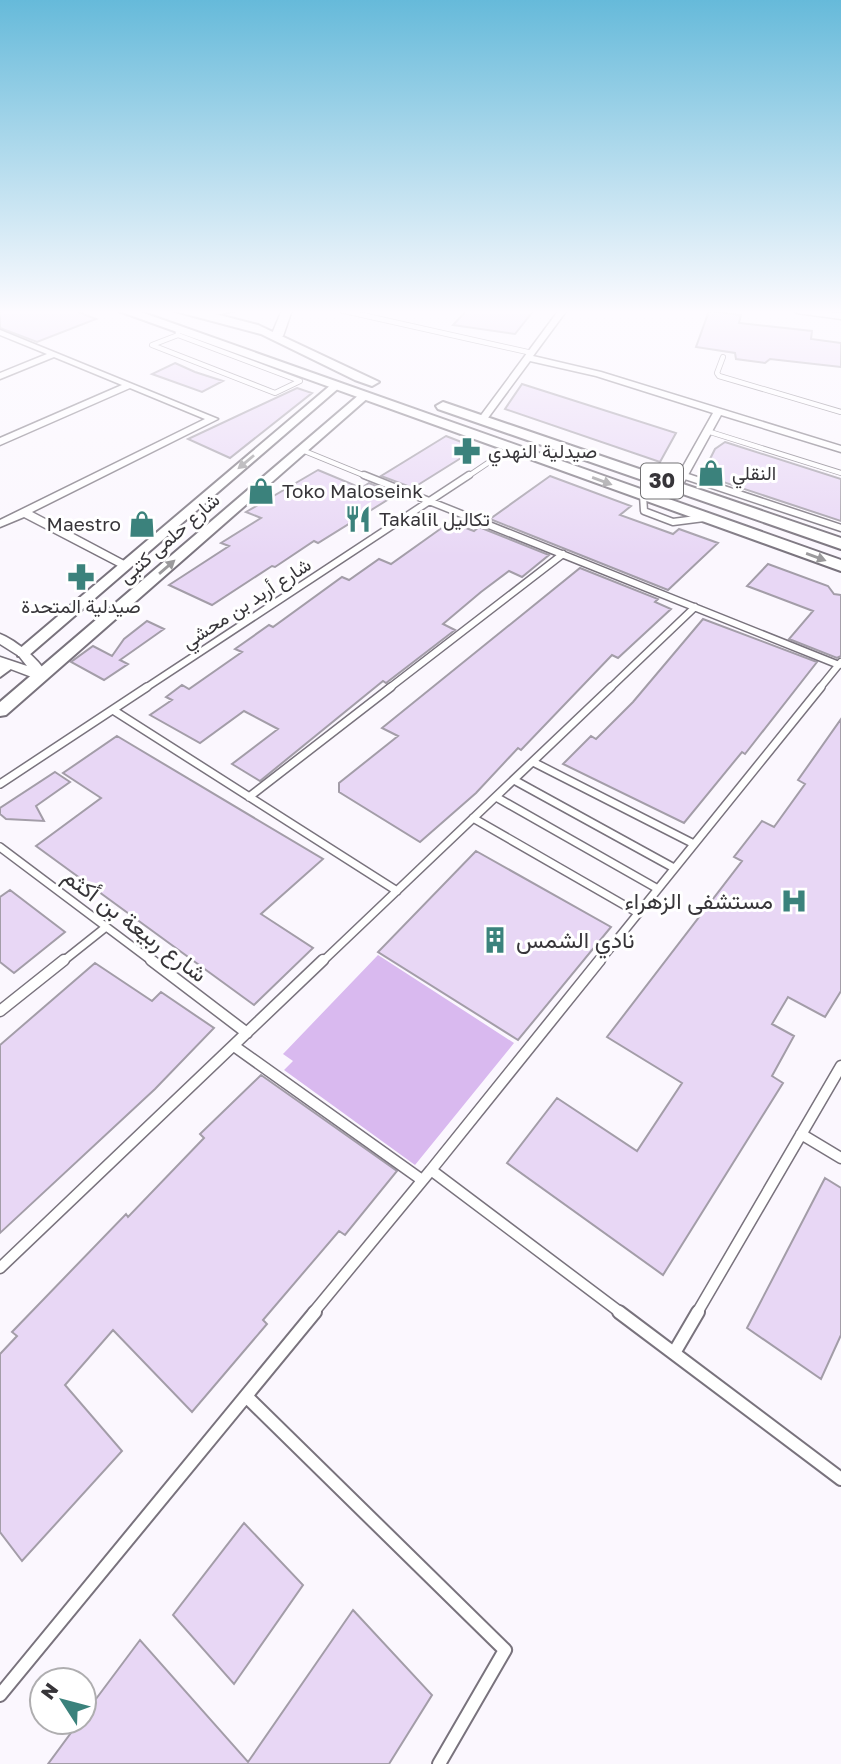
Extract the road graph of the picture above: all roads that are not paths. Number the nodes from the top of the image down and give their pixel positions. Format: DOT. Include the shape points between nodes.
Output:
graph roads {
  1 [pos="113,392"];
  2 [pos="148,392"];
  3 [pos="329,392"];
  4 [pos="354,392"];
  5 [pos="503,392"];
  6 [pos="658,392"];
  7 [pos="774,392"];
  8 [pos="364,396"];
  9 [pos="429,402"];
  10 [pos="719,411"];
  11 [pos="841,412"];
  12 [pos="482,420"];
  13 [pos="707,431"];
  14 [pos="0,442"];
  15 [pos="510,448"];
  16 [pos="841,449"];
  17 [pos="302,450"];
  18 [pos="841,473"];
  19 [pos="679,481"];
  20 [pos="431,500"];
  21 [pos="23,512"];
  22 [pos="0,524"];
  23 [pos="841,528"];
  24 [pos="841,544"];
  25 [pos="563,554"];
  26 [pos="125,566"];
  27 [pos="841,566"];
  28 [pos="695,607"];
  29 [pos="0,638"];
  30 [pos="23,653"];
  31 [pos="840,664"];
  32 [pos="2,666"];
  33 [pos="42,676"];
  34 [pos="113,710"];
  35 [pos="0,711"];
  36 [pos="533,762"];
  37 [pos="514,780"];
  38 [pos="0,784"];
  39 [pos="249,797"];
  40 [pos="496,797"];
  41 [pos="473,818"];
  42 [pos="694,844"];
  43 [pos="0,847"];
  44 [pos="674,869"];
  45 [pos="658,889"];
  46 [pos="397,891"];
  47 [pos="638,913"];
  48 [pos="106,928"];
  49 [pos="0,1011"];
  50 [pos="247,1033"];
  51 [pos="234,1045"];
  52 [pos="841,1066"];
  53 [pos="801,1134"];
  54 [pos="841,1158"];
  55 [pos="431,1170"];
  56 [pos="422,1180"];
  57 [pos="0,1268"];
  58 [pos="674,1353"];
  59 [pos="246,1395"];
  60 [pos="841,1479"];
  61 [pos="0,1695"];
  62 [pos="439,1764"];
  1 -- 14 [label="street"];
  2 -- 21 [label="street" via="213,419"];
  3 -- 26 [label="street, شارع حلمى كتبى, one-way"];
  4 -- 8 [label="main road, 30"];
  5 -- 12 [label="street"];
  6 -- 10 [label="street"];
  7 -- 11 [label="lane"];
  8 -- 15 [label="main road, 30"];
  8 -- 17 [label="street, شارع حلمى كتبى"];
  9 -- 12 [label="main road, 30"];
  10 -- 13 [label="street"];
  10 -- 16 [label="street"];
  12 -- 19 [label="main road, 30"];
  13 -- 18 [label="lane"];
  13 -- 19 [label="street"];
  15 -- 20 [label="lane, شارع أربد بن محشي"];
  15 -- 27 [label="main road, 30, one-way"];
  17 -- 20 [label="lane"];
  33 -- 17 [label="street, شارع حلمى كتبى, one-way"];
  19 -- 23 [label="lane"];
  19 -- 24 [label="main road, 30"];
  20 -- 25 [label="lane"];
  20 -- 34 [label="lane, شارع أربد بن محشي"];
  21 -- 22 [label="street"];
  21 -- 26 [label="street"];
  25 -- 28 [label="lane"];
  25 -- 39 [label="lane"];
  26 -- 30 [label="street, شارع حلمى كتبى"];
  28 -- 31 [label="lane"];
  28 -- 36 [label="lane"];
  29 -- 30 [label="street"];
  30 -- 32 [label="street, شارع حلمى كتبى"];
  30 -- 33 [label="street"];
  31 -- 42 [label="lane"];
  32 -- 33 [label="street"];
  33 -- 35 [label="street, شارع حلمى كتبى"];
  34 -- 38 [label="lane, شارع أربد بن محشي"];
  34 -- 39 [label="lane"];
  36 -- 37 [label="lane"];
  36 -- 42 [label="lane"];
  37 -- 40 [label="lane"];
  37 -- 44 [label="lane"];
  39 -- 46 [label="lane"];
  40 -- 41 [label="lane"];
  40 -- 45 [label="lane"];
  41 -- 46 [label="lane"];
  41 -- 47 [label="lane"];
  42 -- 44 [label="lane"];
  43 -- 48 [label="lane, شارع ربيعة بن أكثم"];
  44 -- 45 [label="lane"];
  45 -- 47 [label="lane"];
  46 -- 50 [label="lane"];
  47 -- 55 [label="lane"];
  48 -- 49 [label="lane"];
  48 -- 50 [label="lane, شارع ربيعة بن أكثم"];
  50 -- 51 [label="lane"];
  51 -- 56 [label="lane"];
  51 -- 57 [label="lane"];
  52 -- 53 [label="lane"];
  53 -- 54 [label="lane"];
  53 -- 58 [label="lane"];
  55 -- 56 [label="lane"];
  55 -- 58 [label="lane"];
  56 -- 59 [label="lane"];
  58 -- 60 [label="lane"];
  59 -- 61 [label="lane"];
  59 -- 62 [label="lane" via="505,1650"];
}
